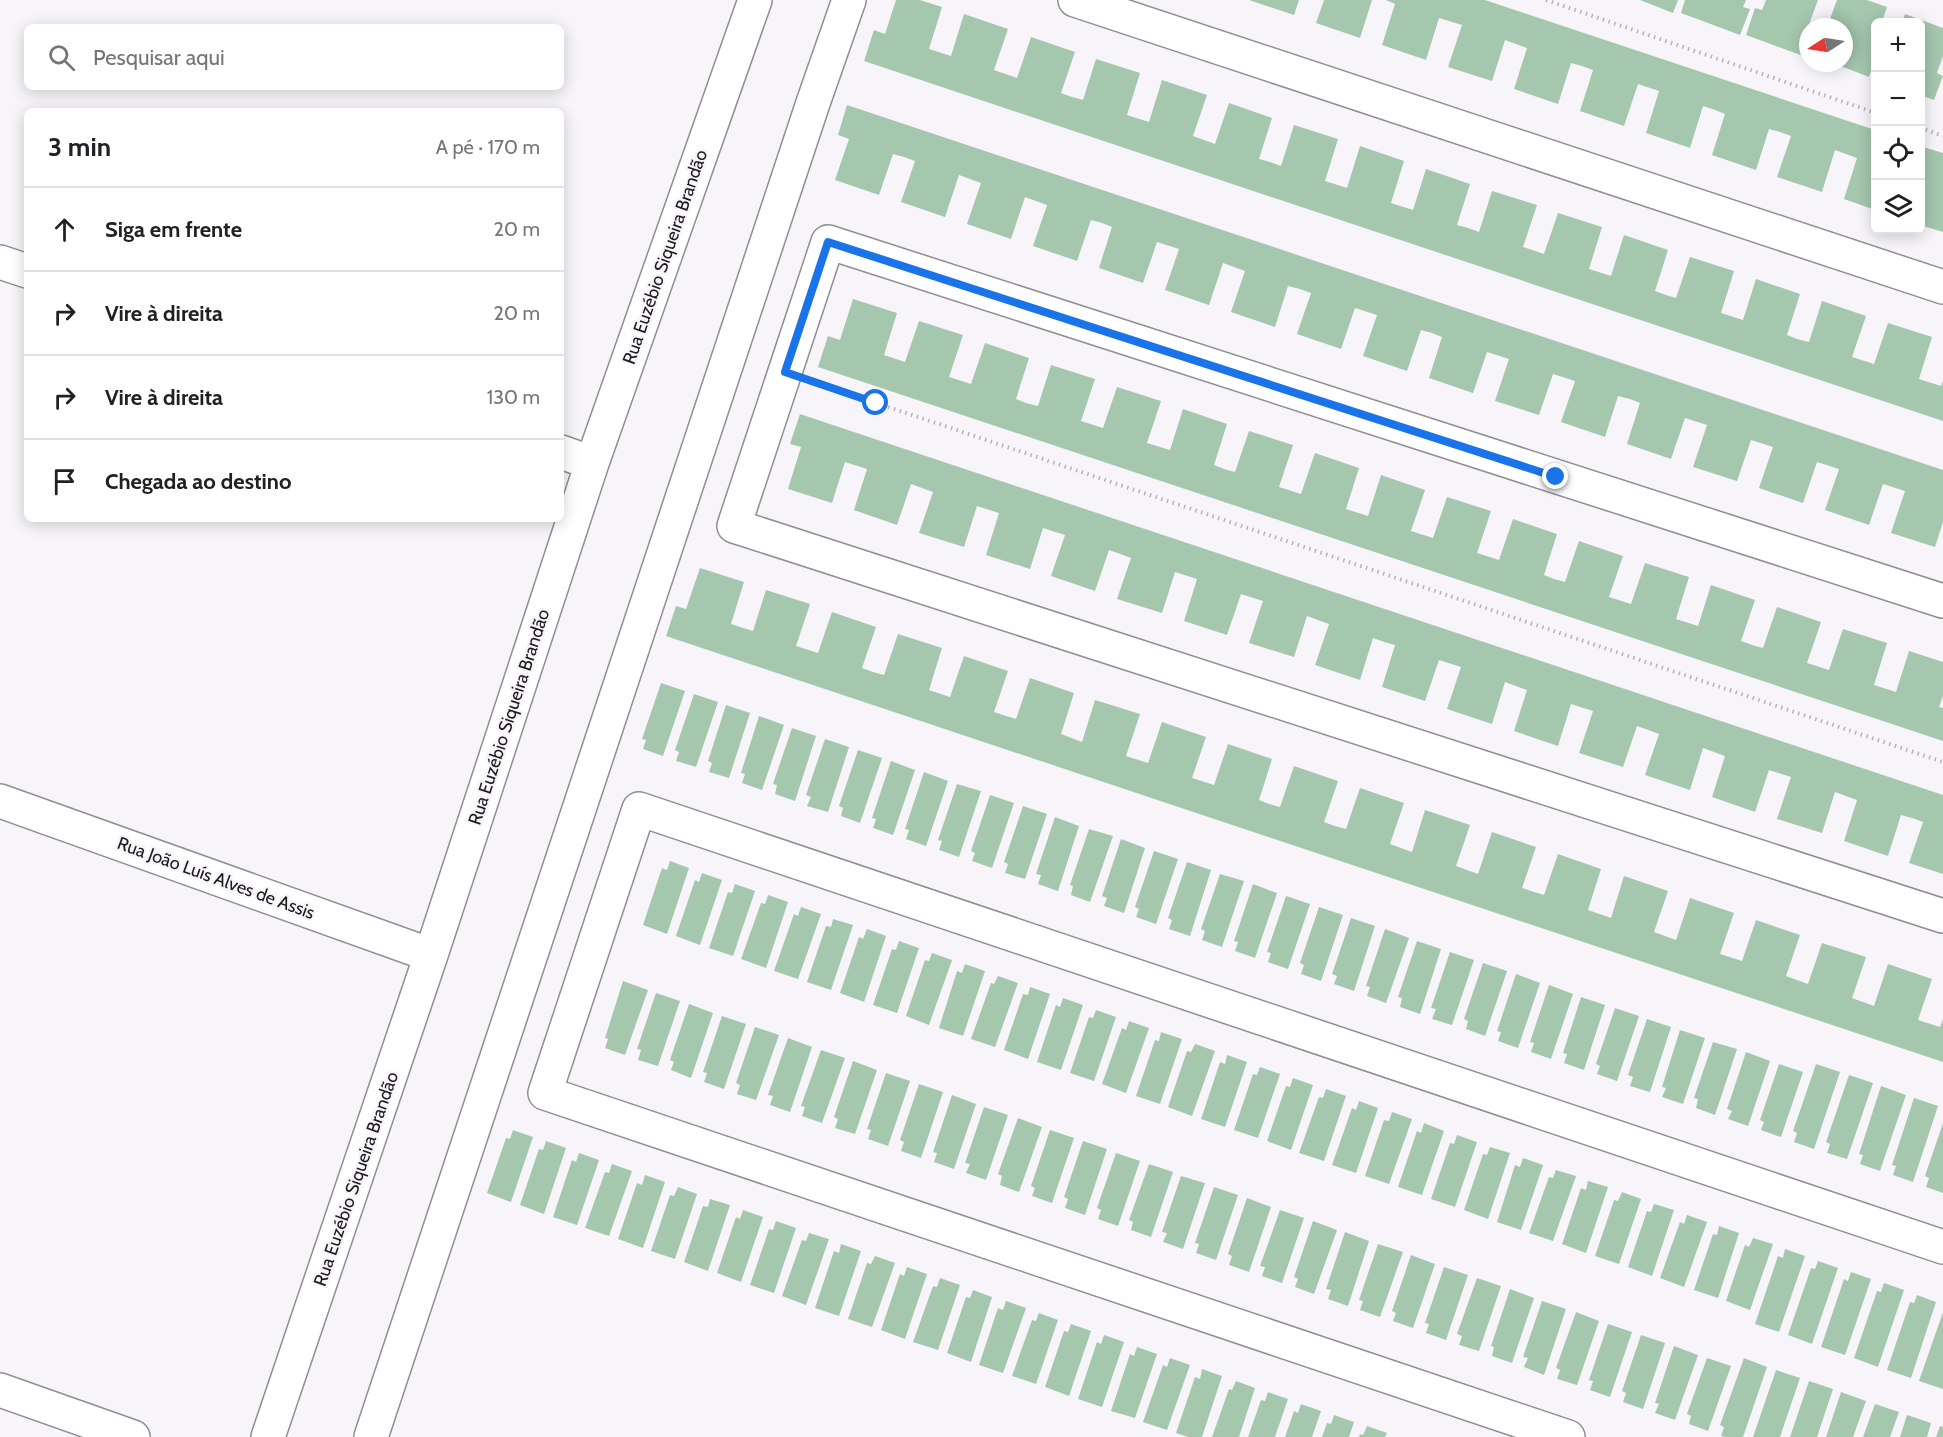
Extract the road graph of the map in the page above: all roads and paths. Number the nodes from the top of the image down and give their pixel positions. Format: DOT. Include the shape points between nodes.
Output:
graph roads {
  1 [pos="754,0"];
  2 [pos="849,0"];
  3 [pos="1075,0"];
  4 [pos="1546,0"];
  5 [pos="1871,112"];
  6 [pos="1925,130"];
  7 [pos="1943,136"];
  8 [pos="0,262"];
  9 [pos="24,270"];
  10 [pos="1943,287"];
  11 [pos="785,372"];
  12 [pos="564,453"];
  13 [pos="592,463"];
  14 [pos="1943,601"];
  15 [pos="1943,762"];
  16 [pos="0,801"];
  17 [pos="1943,916"];
  18 [pos="431,955"];
  19 [pos="1943,1247"];
  20 [pos="0,1390"];
  21 [pos="133,1437"];
  22 [pos="268,1437"];
  23 [pos="371,1437"];
  24 [pos="1568,1437"];
  1 -- 13 [label="street, Rua Euzébio Siqueira Brandão"];
  2 -- 23 [label="street"];
  3 -- 10 [label="street"];
  4 -- 5 [label="path"];
  6 -- 7 [label="path"];
  8 -- 9 [label="street"];
  11 -- 14 [label="street" via="828,242"];
  11 -- 15 [label="path"];
  11 -- 17 [label="street" via="734,526"];
  12 -- 13 [label="street"];
  13 -- 18 [label="street, Rua Euzébio Siqueira Brandão"];
  16 -- 18 [label="street, Rua João Luís Alves de Assis"];
  18 -- 22 [label="street, Rua Euzébio Siqueira Brandão"];
  19 -- 24 [label="street" via="639,809 546,1093"];
  20 -- 21 [label="street"];
}
